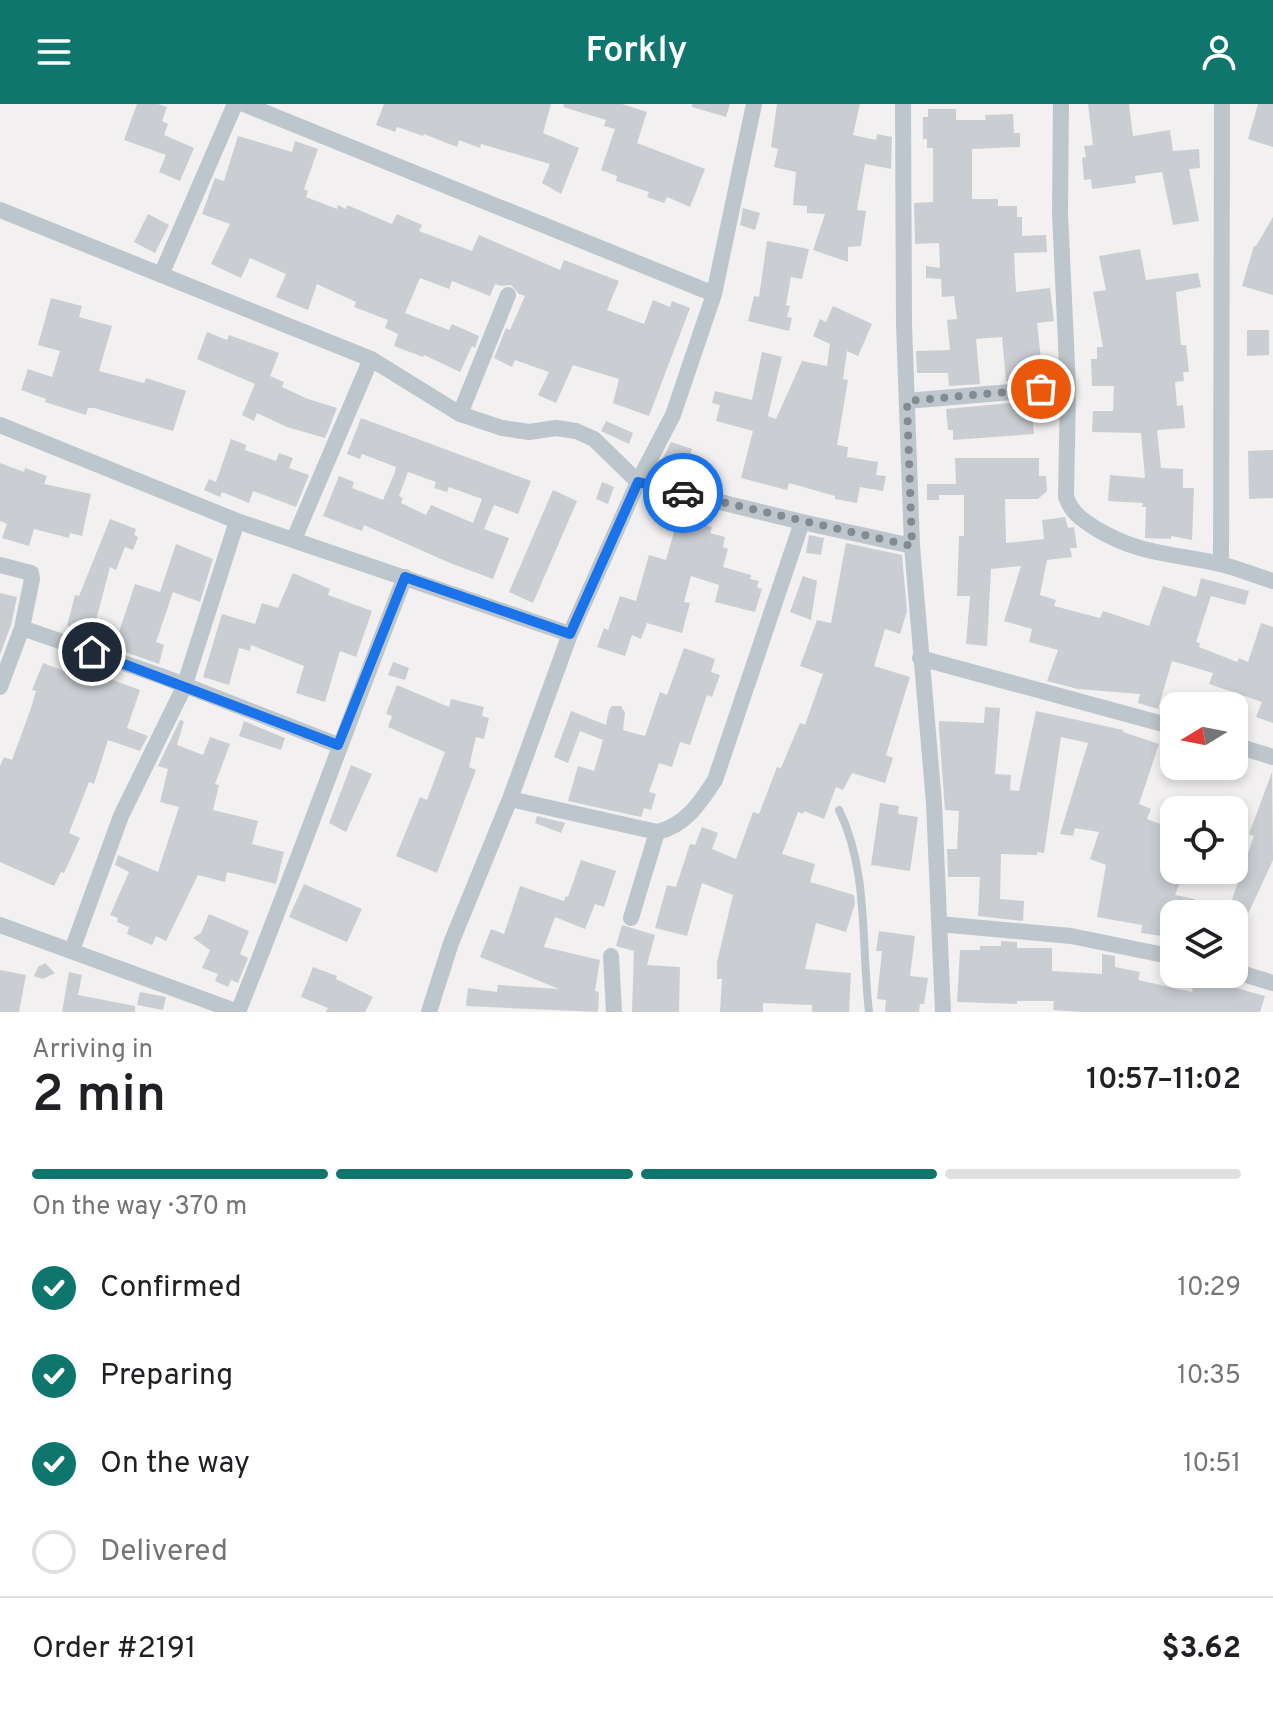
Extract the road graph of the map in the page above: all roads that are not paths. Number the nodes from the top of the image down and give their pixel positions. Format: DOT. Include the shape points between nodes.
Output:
graph roads {
  1 [pos="235,104"];
  2 [pos="244,104"];
  3 [pos="754,104"];
  4 [pos="903,104"];
  5 [pos="1061,104"];
  6 [pos="1222,104"];
  7 [pos="0,210"];
  8 [pos="161,275"];
  9 [pos="714,294"];
  10 [pos="508,295"];
  11 [pos="371,359"];
  12 [pos="1068,387"];
  13 [pos="907,401"];
  14 [pos="460,414"];
  15 [pos="0,425"];
  16 [pos="638,482"];
  17 [pos="237,521"];
  18 [pos="802,522"];
  19 [pos="294,539"];
  20 [pos="912,546"];
  21 [pos="1221,564"];
  22 [pos="0,565"];
  23 [pos="405,577"];
  24 [pos="1273,581"];
  25 [pos="22,628"];
  26 [pos="570,634"];
  27 [pos="920,658"];
  28 [pos="0,687"];
  29 [pos="184,687"];
  30 [pos="1160,723"];
  31 [pos="338,745"];
  32 [pos="1248,749"];
  33 [pos="1273,757"];
  34 [pos="510,799"];
  35 [pos="839,810"];
  36 [pos="657,832"];
  37 [pos="631,918"];
  38 [pos="939,924"];
  39 [pos="0,925"];
  40 [pos="72,950"];
  41 [pos="1160,954"];
  42 [pos="611,956"];
  43 [pos="1248,975"];
  44 [pos="1273,983"];
  45 [pos="201,1006"];
  46 [pos="238,1012"];
  47 [pos="429,1012"];
  48 [pos="614,1012"];
  49 [pos="869,1012"];
  50 [pos="943,1012"];
  1 -- 8 [label="street"];
  2 -- 9 [label="street"];
  3 -- 9 [label="street"];
  4 -- 13 [label="street"];
  5 -- 12 [label="street"];
  6 -- 21 [label="street"];
  7 -- 8 [label="street"];
  8 -- 11 [label="street"];
  9 -- 16 [label="street" via="673,415"];
  10 -- 14 [label="street"];
  11 -- 14 [label="street"];
  11 -- 19 [label="street"];
  12 -- 13 [label="street"];
  12 -- 21 [label="street" via="1070,509 1117,542"];
  13 -- 20 [label="street"];
  14 -- 16 [label="street" via="515,430 576,431 594,439"];
  15 -- 17 [label="street"];
  16 -- 18 [label="street"];
  16 -- 26 [label="street"];
  17 -- 19 [label="street"];
  17 -- 29 [label="street"];
  18 -- 20 [label="street"];
  18 -- 36 [label="street" via="715,780 679,825"];
  19 -- 23 [label="street"];
  20 -- 27 [label="street"];
  21 -- 24 [label="street"];
  22 -- 25 [label="street" via="31,573"];
  23 -- 26 [label="street"];
  23 -- 31 [label="street"];
  25 -- 28 [label="street"];
  25 -- 29 [label="street"];
  26 -- 34 [label="street"];
  27 -- 30 [label="street"];
  27 -- 38 [label="street"];
  29 -- 31 [label="street"];
  29 -- 40 [label="street" via="121,816"];
  31 -- 46 [label="street"];
  32 -- 33 [label="street"];
  34 -- 36 [label="street"];
  34 -- 47 [label="street"];
  35 -- 49 [label="lane" via="857,864"];
  36 -- 37 [label="street"];
  38 -- 41 [label="street" via="1071,936"];
  38 -- 50 [label="street"];
  39 -- 40 [label="street"];
  40 -- 45 [label="street"];
  42 -- 48 [label="street"];
  43 -- 44 [label="street"];
  45 -- 46 [label="street"];
}
